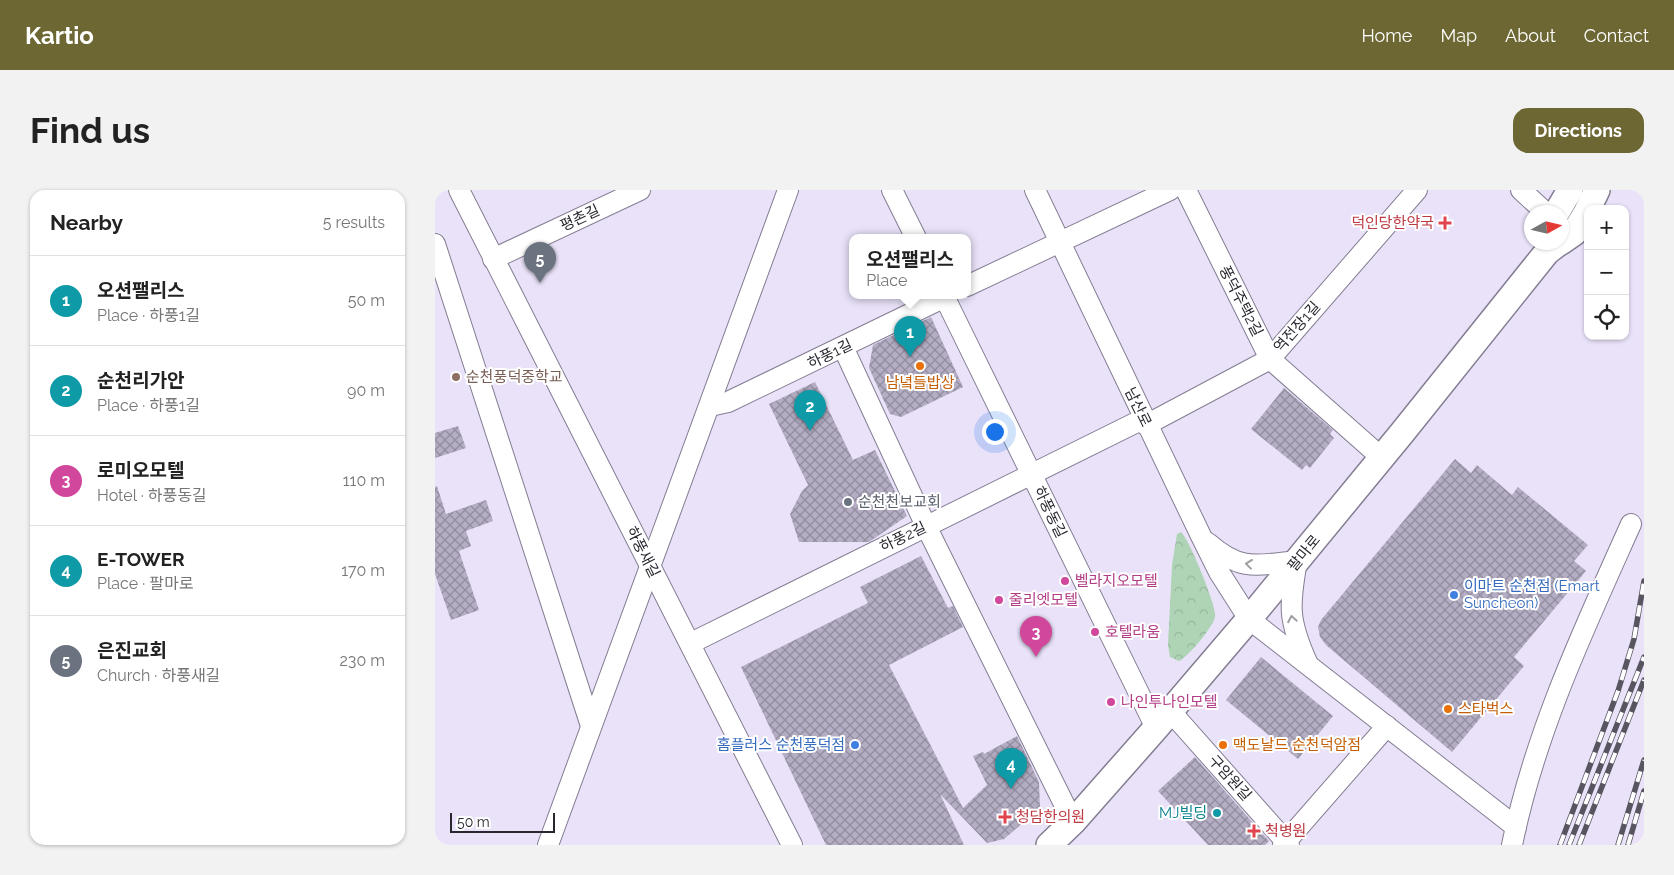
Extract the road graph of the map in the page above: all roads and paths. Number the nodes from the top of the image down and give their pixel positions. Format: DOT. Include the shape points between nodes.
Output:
graph roads {
  1 [pos="459,190"];
  2 [pos="640,190"];
  3 [pos="788,190"];
  4 [pos="892,190"];
  5 [pos="1035,190"];
  6 [pos="1170,190"];
  7 [pos="1185,190"];
  8 [pos="1417,190"];
  9 [pos="1521,190"];
  10 [pos="1570,190"];
  11 [pos="1597,190"];
  12 [pos="1537,205"];
  13 [pos="1561,205"];
  14 [pos="1590,205"];
  15 [pos="1584,213"];
  16 [pos="1569,229"];
  17 [pos="914,234"];
  18 [pos="1060,243"];
  19 [pos="435,244"];
  20 [pos="1551,250"];
  21 [pos="493,260"];
  22 [pos="971,284"];
  23 [pos="939,299"];
  24 [pos="946,299"];
  25 [pos="843,348"];
  26 [pos="1270,359"];
  27 [pos="710,406"];
  28 [pos="1145,422"];
  29 [pos="1382,458"];
  30 [pos="1031,473"];
  31 [pos="1631,524"];
  32 [pos="926,526"];
  33 [pos="1201,536"];
  34 [pos="1297,561"];
  35 [pos="651,568"];
  36 [pos="1249,619"];
  37 [pos="691,643"];
  38 [pos="1309,665"];
  39 [pos="1163,720"];
  40 [pos="591,726"];
  41 [pos="1387,726"];
  42 [pos="1073,822"];
  43 [pos="1514,836"];
  44 [pos="1286,844"];
  45 [pos="548,845"];
  46 [pos="791,845"];
  47 [pos="1049,845"];
  1 -- 21 [label="street, 하풍새길"];
  2 -- 21 [label="street, 평촌길"];
  3 -- 27 [label="street"];
  4 -- 17 [label="street"];
  5 -- 18 [label="street, 남산로"];
  6 -- 18 [label="street"];
  7 -- 26 [label="street, 풍덕주택2길"];
  8 -- 26 [label="street, 역전장1길"];
  9 -- 12 [label="street"];
  10 -- 13 [label="main road"];
  11 -- 14 [label="main road, 팔마로"];
  15 -- 16 [label="main road, 팔마로"];
  18 -- 22 [label="street"];
  18 -- 28 [label="street, 남산로"];
  19 -- 40 [label="street"];
  20 -- 29 [label="main road, 팔마로"];
  21 -- 35 [label="street, 하풍새길"];
  23 -- 25 [label="street, 하풍1길"];
  24 -- 30 [label="street, 하풍동길"];
  25 -- 27 [label="street, 하풍1길" via="728,402"];
  25 -- 32 [label="street"];
  26 -- 28 [label="street, 역전장1길"];
  26 -- 29 [label="street, 풍덕주택2길"];
  27 -- 35 [label="street"];
  28 -- 30 [label="street, 하풍2길"];
  28 -- 33 [label="street, 남산로"];
  29 -- 34 [label="main road, 팔마로"];
  30 -- 32 [label="street, 하풍2길"];
  30 -- 39 [label="street, 하풍동길"];
  31 -- 43 [label="street" via="1556,695 1530,771"];
  32 -- 37 [label="street, 하풍2길"];
  32 -- 42 [label="street"];
  34 -- 33 [label="street, one-way" via="1255,566 1245,564 1231,560"];
  33 -- 36 [label="street, 남산로"];
  34 -- 36 [label="main road, 팔마로"];
  38 -- 34 [label="street, one-way" via="1297,639 1291,612"];
  35 -- 37 [label="street, 하풍새길"];
  35 -- 40 [label="street"];
  36 -- 38 [label="street, 남산로"];
  36 -- 39 [label="main road, 팔마로"];
  37 -- 46 [label="street, 하풍새길"];
  38 -- 41 [label="street, 남산로"];
  39 -- 42 [label="main road, 팔마로"];
  39 -- 44 [label="street, 구암원길"];
  40 -- 45 [label="street"];
  41 -- 43 [label="street, 남산로"];
  41 -- 44 [label="street"];
  42 -- 47 [label="main road, 팔마로"];
}
